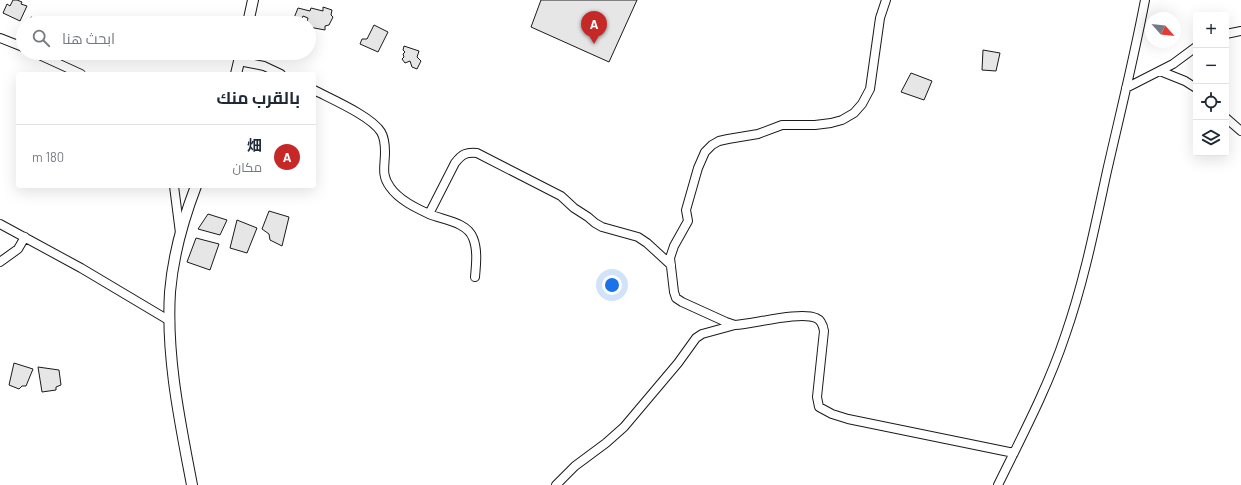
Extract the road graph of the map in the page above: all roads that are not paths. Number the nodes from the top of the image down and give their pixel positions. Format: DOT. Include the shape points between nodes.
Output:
graph roads {
  1 [pos="253,0"];
  2 [pos="886,0"];
  3 [pos="1145,0"];
  4 [pos="250,16"];
  5 [pos="1241,31"];
  6 [pos="1229,33"];
  7 [pos="0,38"];
  8 [pos="16,44"];
  9 [pos="1195,48"];
  10 [pos="50,60"];
  11 [pos="239,60"];
  12 [pos="248,60"];
  13 [pos="1160,71"];
  14 [pos="77,72"];
  15 [pos="236,72"];
  16 [pos="277,72"];
  17 [pos="1193,86"];
  18 [pos="1126,88"];
  19 [pos="316,91"];
  20 [pos="1228,120"];
  21 [pos="1241,131"];
  22 [pos="174,188"];
  23 [pos="195,188"];
  24 [pos="429,214"];
  25 [pos="0,224"];
  26 [pos="180,234"];
  27 [pos="25,237"];
  28 [pos="0,262"];
  29 [pos="671,265"];
  30 [pos="475,277"];
  31 [pos="170,321"];
  32 [pos="736,325"];
  33 [pos="1014,453"];
  34 [pos="192,485"];
  35 [pos="556,485"];
  36 [pos="998,485"];
  1 -- 4 [label="street"];
  2 -- 29 [label="street" via="880,18 871,86 862,104 854,113 842,120 815,126 782,125 758,134 719,141 712,145 705,152 698,168 686,210 688,221 674,246 670,258"];
  3 -- 18 [label="street"];
  5 -- 6 [label="street"];
  7 -- 8 [label="street"];
  9 -- 13 [label="street"];
  10 -- 14 [label="street"];
  11 -- 15 [label="street"];
  12 -- 16 [label="street"];
  13 -- 17 [label="street"];
  13 -- 18 [label="street"];
  18 -- 33 [label="street" via="1070,322 1050,374"];
  19 -- 24 [label="street" via="359,114 377,127 384,142 383,169 390,187 402,199"];
  20 -- 21 [label="street"];
  22 -- 26 [label="street"];
  23 -- 26 [label="street"];
  24 -- 29 [label="street" via="460,156 465,153 477,153 561,196 595,223 638,237"];
  24 -- 30 [label="street" via="470,231 476,248"];
  25 -- 27 [label="street"];
  26 -- 31 [label="street" via="172,278"];
  27 -- 28 [label="street" via="18,249"];
  27 -- 31 [label="street"];
  29 -- 32 [label="street" via="676,298"];
  31 -- 34 [label="street" via="173,373"];
  32 -- 33 [label="street" via="803,317 816,318 820,321 824,331 817,397 819,407 825,411"];
  32 -- 35 [label="street" via="696,338 624,427 575,466"];
  33 -- 36 [label="street"];
}
